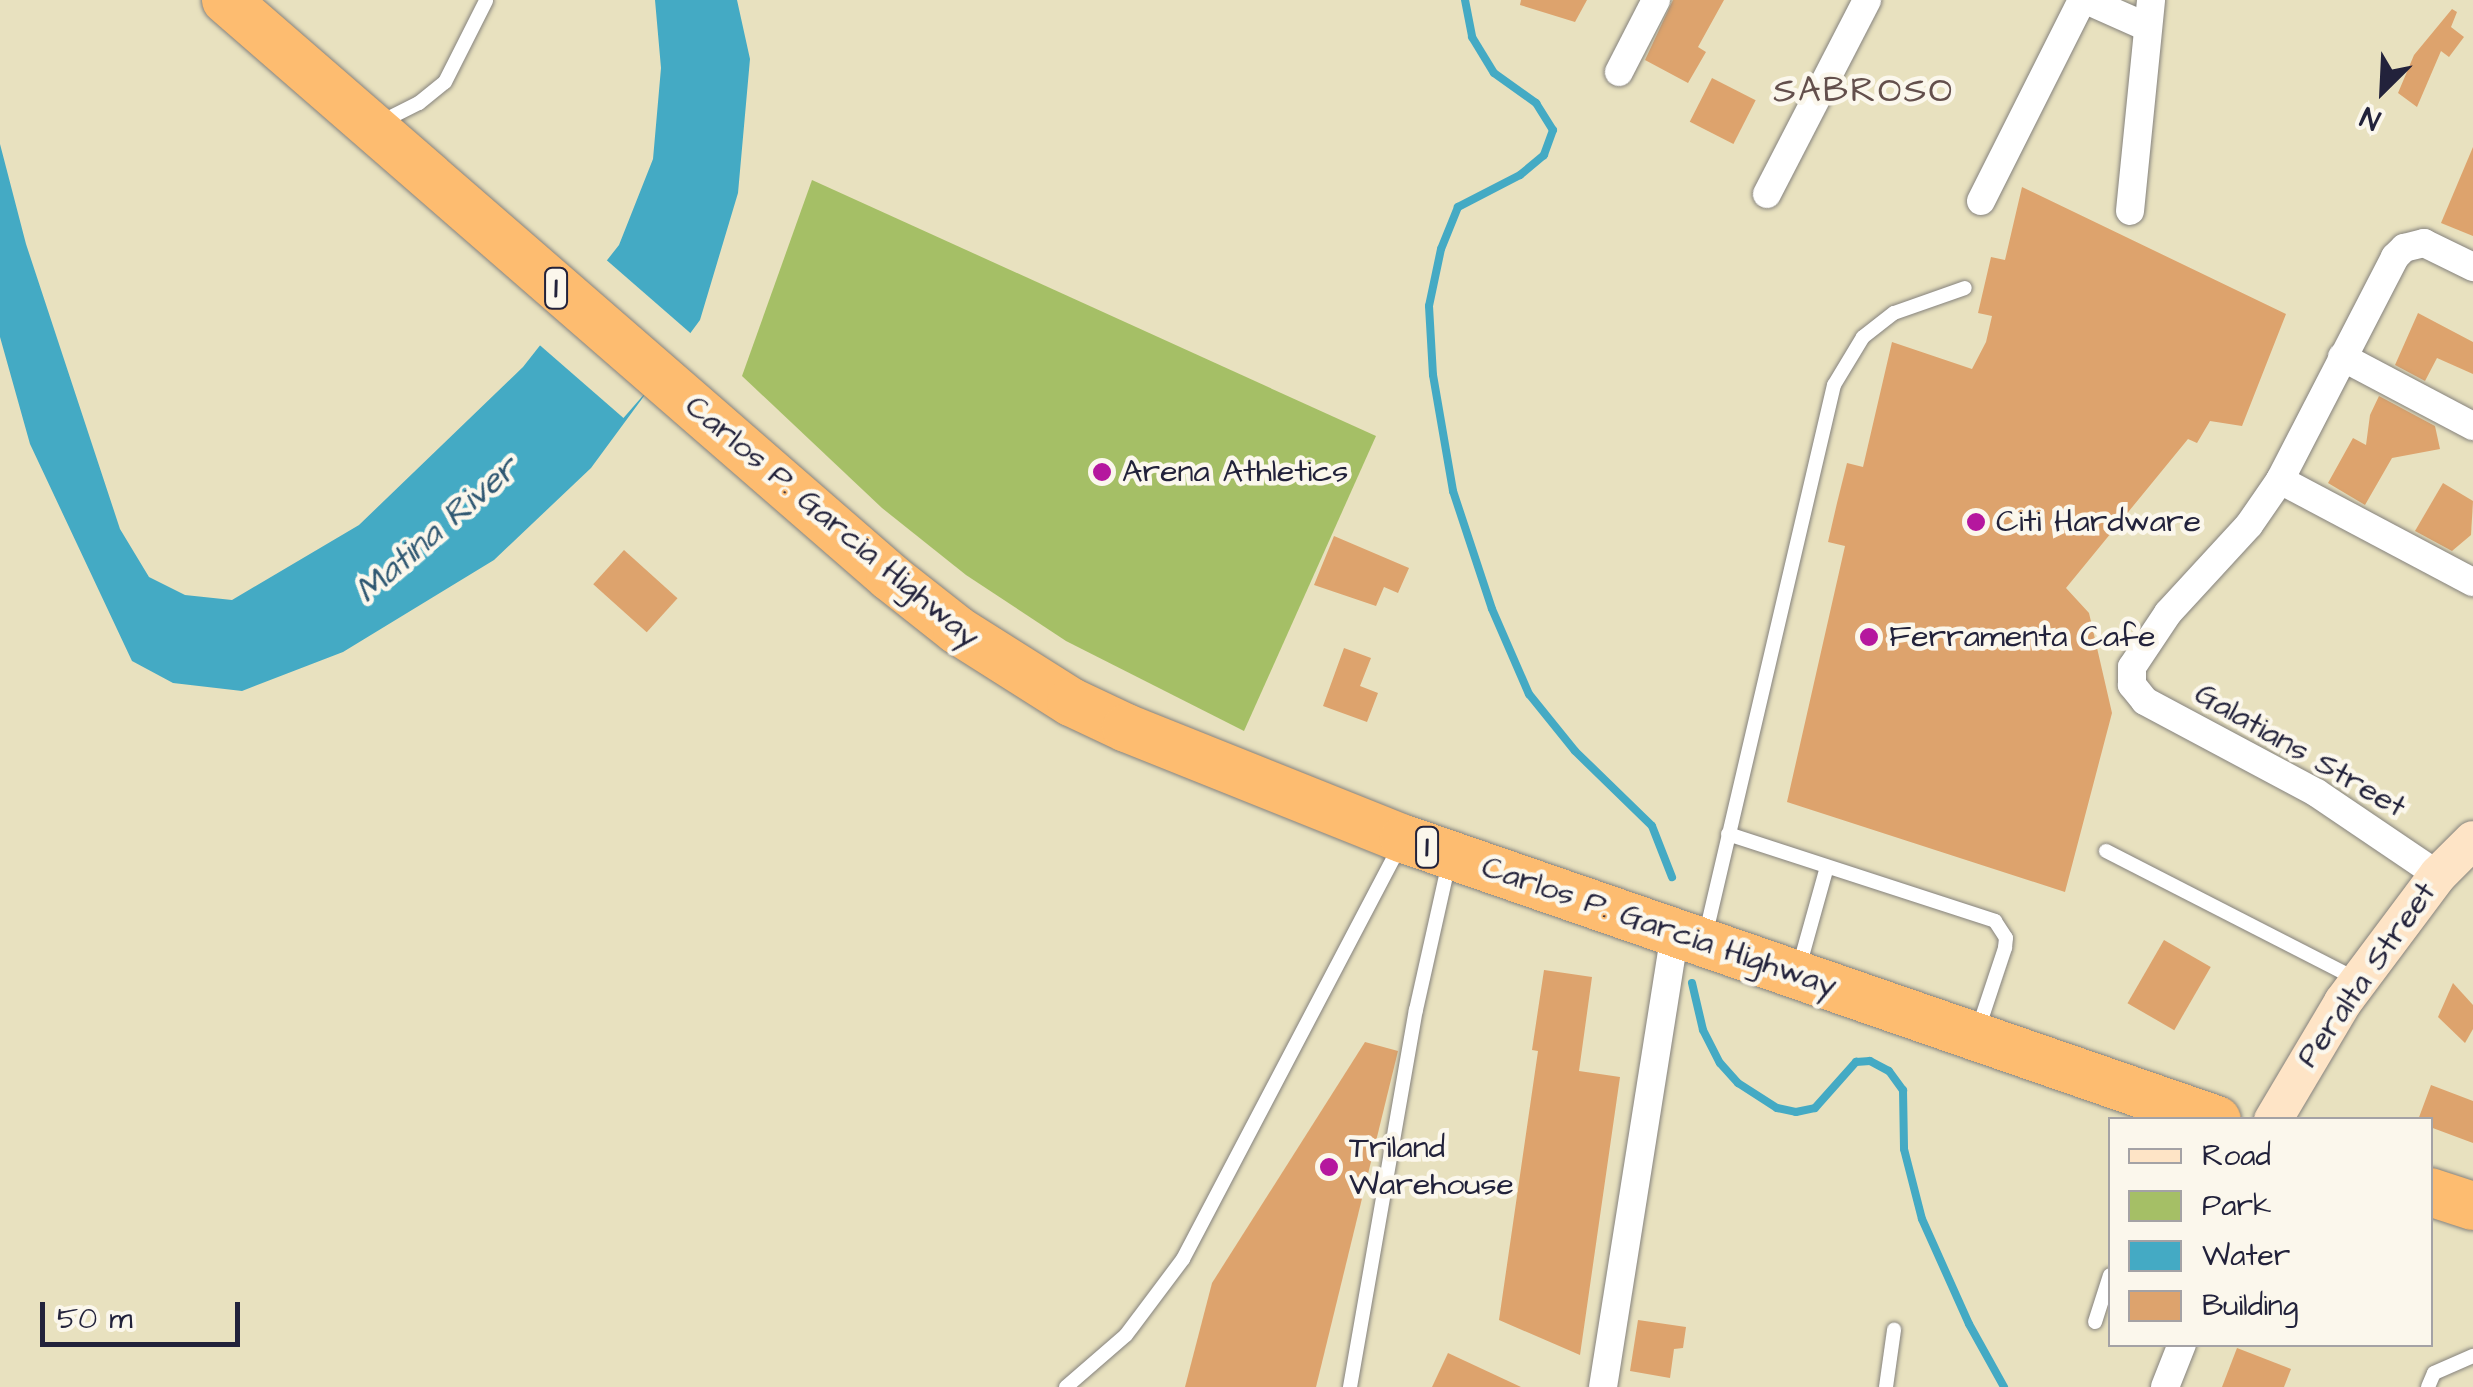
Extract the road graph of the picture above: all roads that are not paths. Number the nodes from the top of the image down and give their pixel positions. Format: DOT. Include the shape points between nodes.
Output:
graph roads {
  1 [pos="226,0"];
  2 [pos="1656,0"];
  3 [pos="1867,0"];
  4 [pos="2084,0"];
  5 [pos="486,1"];
  6 [pos="2149,13"];
  7 [pos="1619,72"];
  8 [pos="382,138"];
  9 [pos="1766,194"];
  10 [pos="1981,201"];
  11 [pos="2130,211"];
  12 [pos="2473,267"];
  13 [pos="1964,288"];
  14 [pos="2342,357"];
  15 [pos="2473,426"];
  16 [pos="2280,480"];
  17 [pos="2473,582"];
  18 [pos="1728,834"];
  19 [pos="1404,839"];
  20 [pos="2471,846"];
  21 [pos="2106,851"];
  22 [pos="1450,855"];
  23 [pos="1828,866"];
  24 [pos="2438,875"];
  25 [pos="1689,937"];
  26 [pos="1797,975"];
  27 [pos="2359,980"];
  28 [pos="1976,1036"];
  29 [pos="2163,1111"];
  30 [pos="2199,1117"];
  31 [pos="2276,1117"];
  32 [pos="2433,1193"];
  33 [pos="2473,1206"];
  34 [pos="2108,1282"];
  35 [pos="2096,1322"];
  36 [pos="1894,1330"];
  37 [pos="2181,1347"];
  38 [pos="2473,1356"];
  39 [pos="1066,1387"];
  40 [pos="1350,1387"];
  41 [pos="1603,1387"];
  42 [pos="1886,1387"];
  43 [pos="2165,1387"];
  44 [pos="2428,1387"];
  1 -- 8 [label="highway, Carlos P. Garcia Highway / 1"];
  2 -- 7 [label="street"];
  3 -- 9 [label="street"];
  4 -- 6 [label="street"];
  4 -- 10 [label="street"];
  5 -- 8 [label="lane" via="444,82"];
  6 -- 11 [label="street"];
  8 -- 19 [label="highway, Carlos P. Garcia Highway / 1" via="890,577 1016,669 1126,728"];
  12 -- 14 [label="street" via="2441,249 2413,244 2395,257"];
  13 -- 18 [label="lane" via="1894,312 1863,337 1834,385"];
  14 -- 15 [label="street"];
  14 -- 16 [label="street"];
  16 -- 17 [label="street"];
  16 -- 24 [label="street, Galatians Street" via="2141,647 2132,684 2144,701 2174,720 2316,793"];
  18 -- 23 [label="lane"];
  18 -- 25 [label="lane"];
  19 -- 22 [label="highway, Carlos P. Garcia Highway / 1"];
  19 -- 39 [label="lane" via="1183,1259 1126,1335"];
  20 -- 24 [label="street, Peralta Street"];
  21 -- 27 [label="lane"];
  22 -- 25 [label="highway, Carlos P. Garcia Highway / 1"];
  22 -- 40 [label="lane"];
  23 -- 26 [label="lane"];
  23 -- 28 [label="lane" via="1995,921 2006,948"];
  24 -- 27 [label="street, Peralta Street"];
  25 -- 26 [label="highway, Carlos P. Garcia Highway / 1"];
  25 -- 41 [label="street"];
  26 -- 28 [label="highway, Carlos P. Garcia Highway / 1"];
  27 -- 31 [label="street, Peralta Street"];
  28 -- 29 [label="highway, Carlos P. Garcia Highway / 1"];
  29 -- 30 [label="highway, Carlos P. Garcia Highway / 1"];
  32 -- 33 [label="highway"];
  34 -- 35 [label="lane"];
  36 -- 42 [label="lane"];
  37 -- 43 [label="street"];
  38 -- 44 [label="lane" via="2434,1373"];
}
